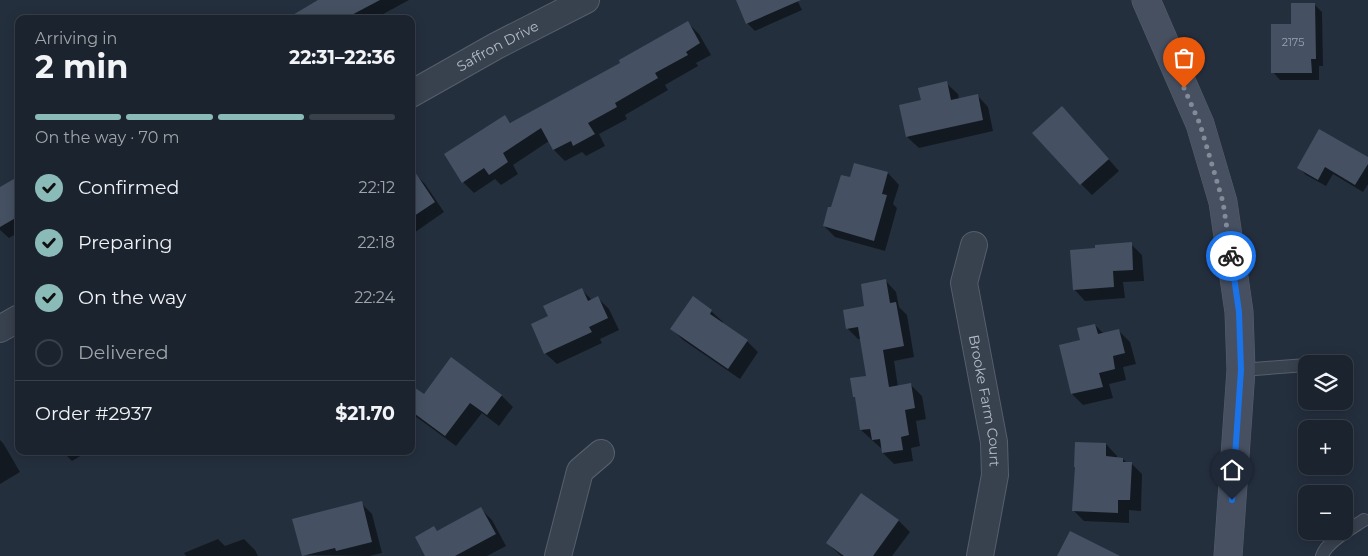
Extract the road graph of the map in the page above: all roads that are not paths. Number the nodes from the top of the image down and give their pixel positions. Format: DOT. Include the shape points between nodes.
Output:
graph roads {
  1 [pos="586,0"];
  2 [pos="1146,0"];
  3 [pos="415,92"];
  4 [pos="974,244"];
  5 [pos="15,320"];
  6 [pos="0,329"];
  7 [pos="1298,366"];
  8 [pos="1241,370"];
  9 [pos="601,453"];
  10 [pos="1364,520"];
  11 [pos="558,556"];
  12 [pos="980,556"];
  13 [pos="1228,556"];
  14 [pos="1322,556"];
  1 -- 3 [label="street, Saffron Drive"];
  2 -- 8 [label="main road" via="1200,124 1223,202 1239,312"];
  4 -- 12 [label="street, Brooke Farm Court" via="964,283 994,442 995,475"];
  5 -- 6 [label="street"];
  7 -- 8 [label="lane"];
  8 -- 13 [label="main road"];
  9 -- 11 [label="street" via="580,471"];
  10 -- 14 [label="lane" via="1338,537"];
}
